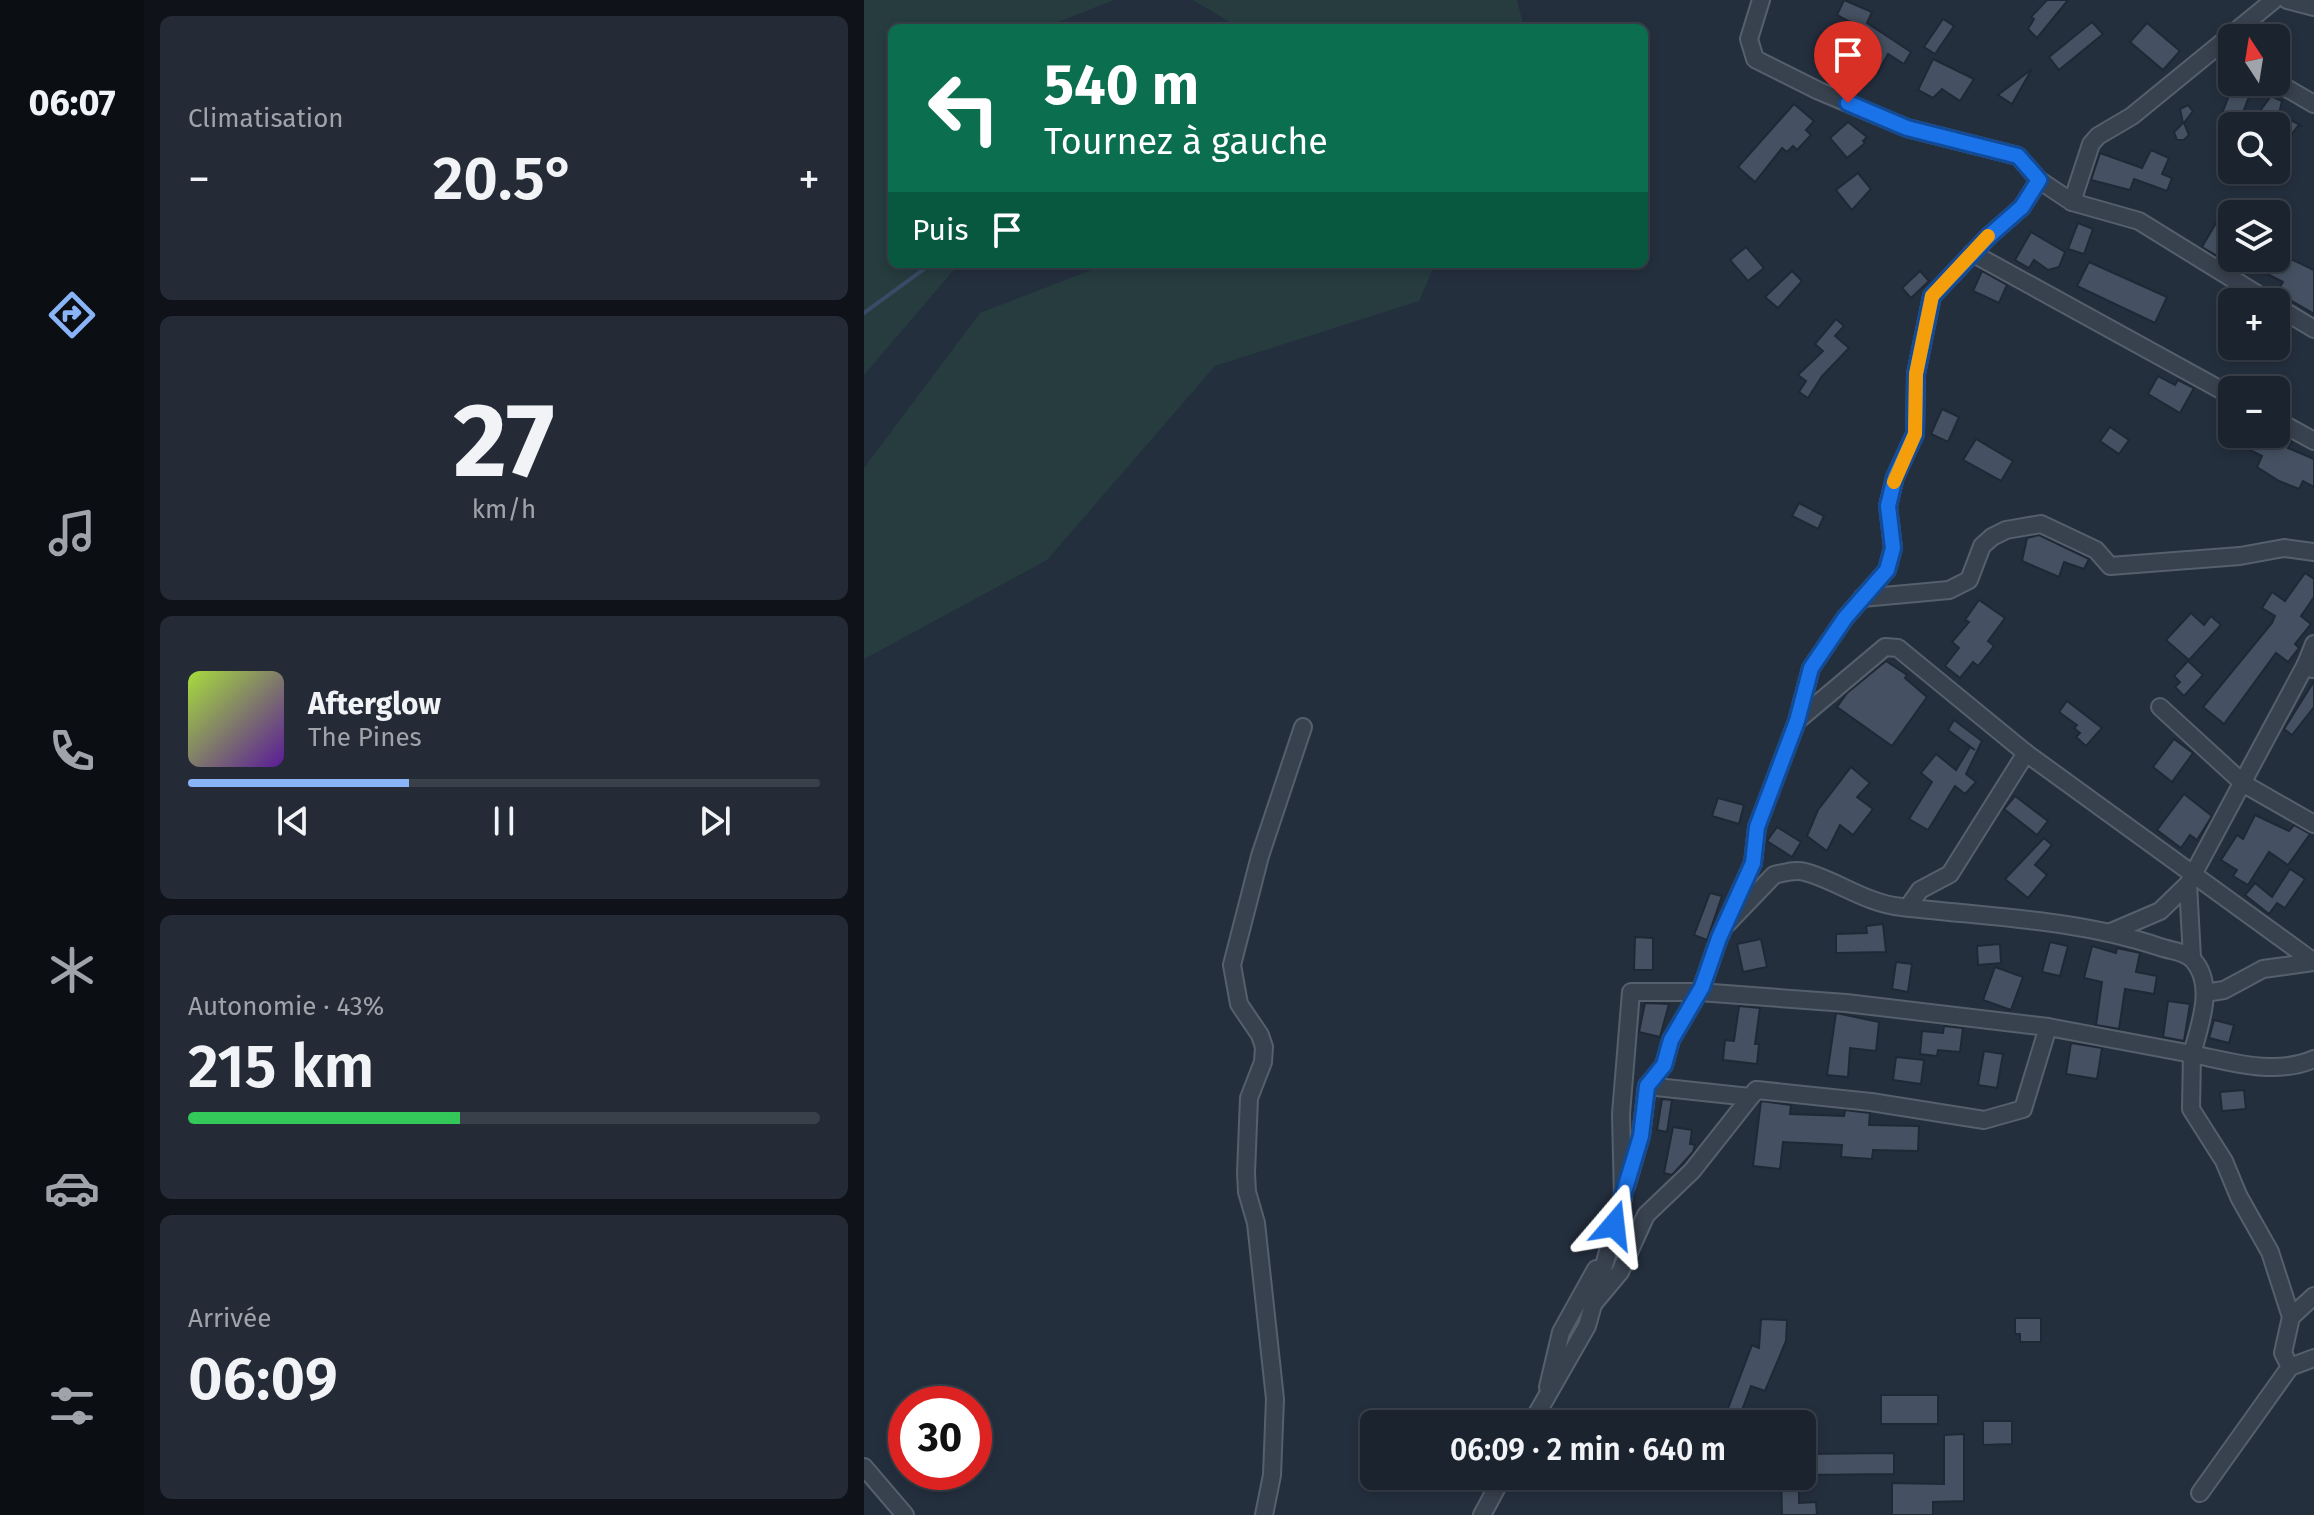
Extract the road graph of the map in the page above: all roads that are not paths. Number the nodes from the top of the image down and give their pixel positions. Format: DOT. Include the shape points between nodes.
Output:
graph roads {
  1 [pos="1761,0"];
  2 [pos="2274,0"];
  3 [pos="2287,0"];
  4 [pos="2256,6"];
  5 [pos="2314,7"];
  6 [pos="2215,47"];
  7 [pos="2218,49"];
  8 [pos="2290,90"];
  9 [pos="2314,104"];
  10 [pos="2039,180"];
  11 [pos="2072,202"];
  12 [pos="1972,253"];
  13 [pos="2247,288"];
  14 [pos="2290,314"];
  15 [pos="2314,329"];
  16 [pos="2218,388"];
  17 [pos="2290,428"];
  18 [pos="2314,441"];
  19 [pos="2314,552"];
  20 [pos="1862,598"];
  21 [pos="2314,644"];
  22 [pos="2310,667"];
  23 [pos="2160,707"];
  24 [pos="1797,721"];
  25 [pos="1303,727"];
  26 [pos="2026,753"];
  27 [pos="2244,784"];
  28 [pos="2314,824"];
  29 [pos="2190,880"];
  30 [pos="1908,907"];
  31 [pos="1727,924"];
  32 [pos="2107,933"];
  33 [pos="2192,958"];
  34 [pos="2314,962"];
  35 [pos="1699,992"];
  36 [pos="2205,993"];
  37 [pos="2048,1027"];
  38 [pos="2192,1054"];
  39 [pos="2314,1059"];
  40 [pos="1647,1086"];
  41 [pos="1757,1090"];
  42 [pos="1623,1198"];
  43 [pos="1605,1253"];
  44 [pos="2314,1296"];
  45 [pos="1594,1303"];
  46 [pos="2291,1317"];
  47 [pos="2314,1358"];
  48 [pos="2290,1367"];
  49 [pos="1546,1397"];
  50 [pos="1539,1410"];
  51 [pos="864,1467"];
  52 [pos="1495,1490"];
  53 [pos="2200,1493"];
  54 [pos="905,1515"];
  55 [pos="1264,1515"];
  56 [pos="1482,1515"];
  1 -- 10 [label="street" via="1749,39 1755,59 1907,128 2018,156"];
  2 -- 4 [label="street"];
  3 -- 5 [label="street"];
  4 -- 6 [label="street"];
  6 -- 7 [label="street"];
  6 -- 11 [label="street" via="2132,116 2098,136"];
  8 -- 9 [label="street"];
  10 -- 11 [label="street"];
  10 -- 12 [label="street" via="2022,207"];
  11 -- 13 [label="street" via="2139,221"];
  12 -- 16 [label="street"];
  12 -- 20 [label="street" via="1932,296 1916,374 1915,434 1888,506 1891,558"];
  14 -- 15 [label="street"];
  17 -- 18 [label="street"];
  19 -- 20 [label="street" via="2284,548 2110,566 2096,550 2041,524 1992,537 1982,546 1969,580 1949,590"];
  20 -- 24 [label="street" via="1818,655"];
  21 -- 22 [label="street"];
  22 -- 27 [label="street"];
  23 -- 27 [label="street"];
  24 -- 26 [label="street" via="1892,646"];
  24 -- 31 [label="street" via="1757,827 1753,863"];
  25 -- 55 [label="street" via="1260,856 1232,965 1239,1004 1264,1047 1249,1098 1246,1173 1275,1399 1272,1475"];
  26 -- 29 [label="street"];
  26 -- 30 [label="street" via="1950,874 1920,890"];
  27 -- 28 [label="street"];
  27 -- 29 [label="street"];
  29 -- 32 [label="street" via="2160,911"];
  29 -- 33 [label="street"];
  29 -- 34 [label="street"];
  30 -- 31 [label="street" via="1795,871 1774,875"];
  30 -- 32 [label="street"];
  31 -- 35 [label="street"];
  32 -- 33 [label="street" via="2135,937"];
  33 -- 36 [label="street"];
  34 -- 36 [label="street" via="2263,969 2224,990"];
  35 -- 37 [label="street"];
  35 -- 40 [label="street" via="1671,1040 1664,1065"];
  35 -- 42 [label="street" via="1635,990 1629,996 1621,1114"];
  36 -- 38 [label="street"];
  37 -- 38 [label="street"];
  37 -- 41 [label="street" via="2023,1109 1999,1117 1984,1120"];
  38 -- 39 [label="street" via="2255,1067 2297,1066"];
  38 -- 46 [label="street" via="2191,1109 2270,1252"];
  40 -- 41 [label="street" via="1712,1096 1750,1097"];
  40 -- 42 [label="street" via="1641,1136"];
  41 -- 45 [label="street" via="1692,1171 1646,1215 1620,1272"];
  42 -- 43 [label="street"];
  43 -- 45 [label="street"];
  43 -- 49 [label="street" via="1561,1332"];
  44 -- 46 [label="street"];
  45 -- 49 [label="street" via="1580,1341"];
  46 -- 48 [label="street" via="2283,1353"];
  47 -- 48 [label="street"];
  48 -- 53 [label="street"];
  49 -- 50 [label="street"];
  51 -- 54 [label="street"];
  52 -- 56 [label="street"];
}
